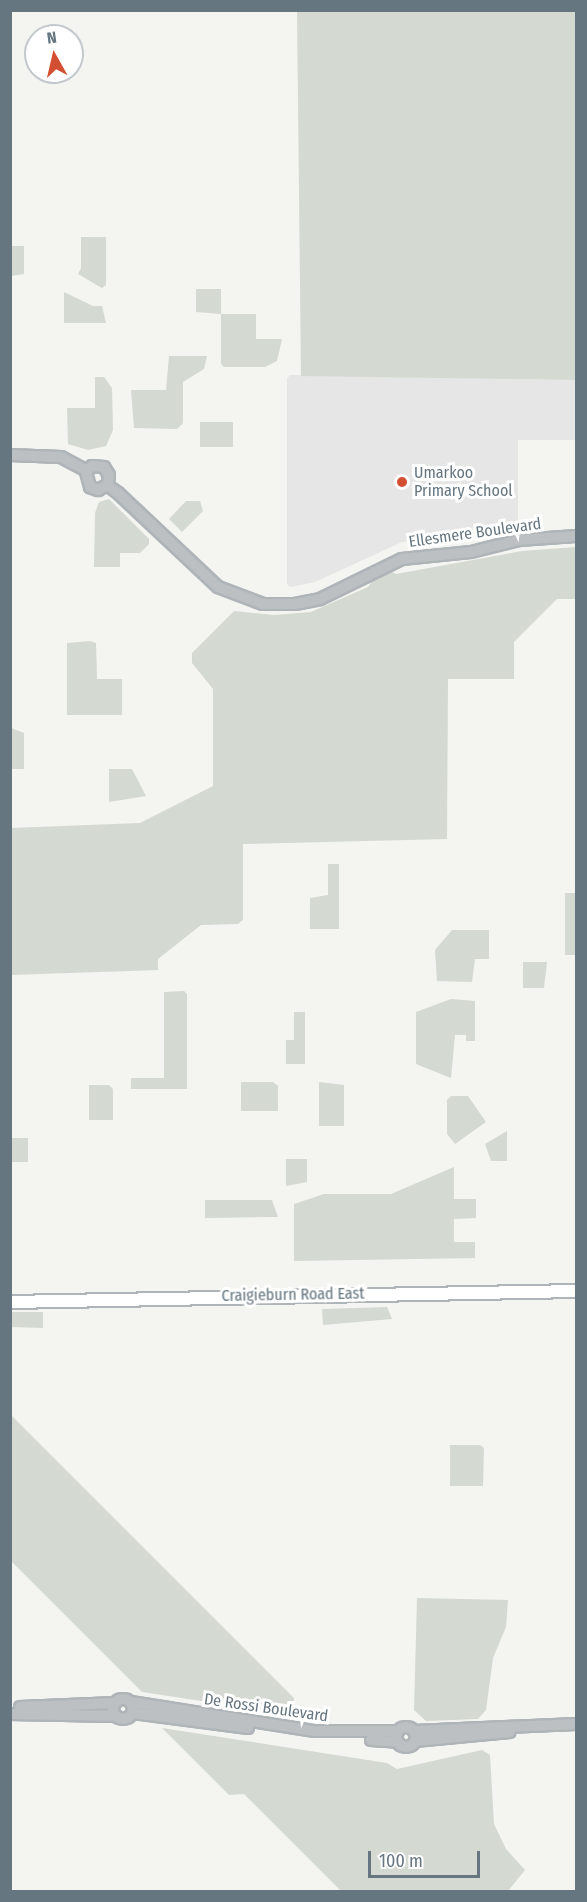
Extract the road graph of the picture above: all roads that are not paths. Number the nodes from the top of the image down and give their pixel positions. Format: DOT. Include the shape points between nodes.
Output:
graph roads {
  1 [pos="10,455"];
  2 [pos="87,471"];
  3 [pos="108,484"];
  4 [pos="576,537"];
  5 [pos="576,1292"];
  6 [pos="10,1302"];
  7 [pos="115,1702"];
  8 [pos="10,1707"];
  9 [pos="132,1707"];
  10 [pos="10,1714"];
  11 [pos="116,1716"];
  12 [pos="576,1724"];
  13 [pos="576,1731"];
  14 [pos="415,1736"];
  15 [pos="398,1737"];
  1 -- 2 [label="street" via="61,457"];
  2 -- 3 [label="street" via="85,481 90,487 98,490"];
  2 -- 3 [label="street" via="96,465 104,467 110,475"];
  3 -- 4 [label="street, Ellesmere Boulevard" via="218,587 263,604 320,599 402,559 471,552 519,540"];
  5 -- 6 [label="main road, Craigieburn Road East"];
  7 -- 8 [label="street"];
  7 -- 9 [label="street" via="121,1698"];
  7 -- 11 [label="street"];
  9 -- 11 [label="street" via="123,1719"];
  9 -- 15 [label="street, De Rossi Boulevard" via="320,1739"];
  10 -- 11 [label="street"];
  12 -- 14 [label="street"];
  13 -- 14 [label="street"];
  14 -- 15 [label="street" via="406,1727"];
  14 -- 15 [label="street" via="405,1747"];
}
